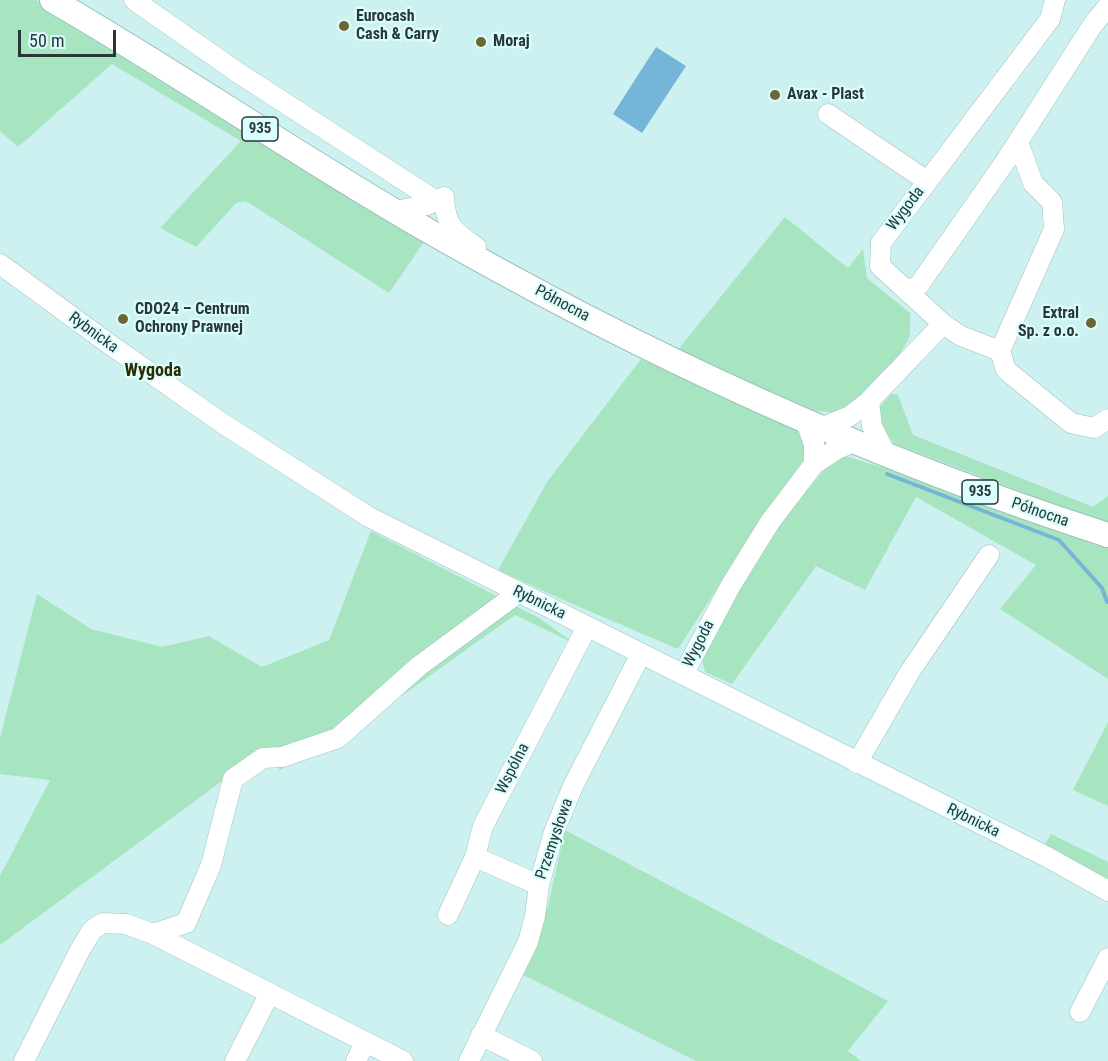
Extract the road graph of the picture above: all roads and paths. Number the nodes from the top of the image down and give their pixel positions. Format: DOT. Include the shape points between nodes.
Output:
graph roads {
  1 [pos="52,0"];
  2 [pos="134,0"];
  3 [pos="1055,0"];
  4 [pos="1108,6"];
  5 [pos="828,114"];
  6 [pos="1018,142"];
  7 [pos="927,181"];
  8 [pos="440,199"];
  9 [pos="395,211"];
  10 [pos="0,264"];
  11 [pos="489,265"];
  12 [pos="907,291"];
  13 [pos="943,324"];
  14 [pos="1000,351"];
  15 [pos="869,401"];
  16 [pos="1108,419"];
  17 [pos="813,425"];
  18 [pos="854,442"];
  19 [pos="886,455"];
  20 [pos="814,464"];
  21 [pos="1108,535"];
  22 [pos="989,555"];
  23 [pos="518,593"];
  24 [pos="587,627"];
  25 [pos="641,654"];
  26 [pos="683,675"];
  27 [pos="857,763"];
  28 [pos="475,857"];
  29 [pos="538,885"];
  30 [pos="1108,891"];
  31 [pos="448,915"];
  32 [pos="153,934"];
  33 [pos="1108,958"];
  34 [pos="270,993"];
  35 [pos="1080,1012"];
  36 [pos="481,1035"];
  37 [pos="365,1042"];
  38 [pos="24,1061"];
  39 [pos="234,1061"];
  40 [pos="356,1061"];
  41 [pos="403,1061"];
  42 [pos="469,1061"];
  43 [pos="532,1061"];
  1 -- 9 [label="main road, Północna / 935"];
  2 -- 8 [label="street" via="237,72"];
  3 -- 7 [label="street, Wygoda" via="1050,19"];
  4 -- 6 [label="street"];
  5 -- 7 [label="street"];
  6 -- 12 [label="street" via="919,285"];
  6 -- 14 [label="street" via="1033,183 1052,202 1054,229"];
  7 -- 12 [label="street, Wygoda" via="881,243 880,266"];
  8 -- 9 [label="street"];
  8 -- 11 [label="street" via="450,226 485,253"];
  9 -- 11 [label="main road, Północna / 935"];
  10 -- 23 [label="street, Rybnicka" via="152,375 304,477 369,517"];
  11 -- 17 [label="main road, Północna / 935" via="627,338"];
  12 -- 13 [label="street, Wygoda"];
  13 -- 14 [label="street, Wygoda"];
  13 -- 15 [label="street"];
  14 -- 16 [label="street" via="1006,370 1071,423 1094,428"];
  15 -- 17 [label="street" via="850,416"];
  15 -- 19 [label="street" via="872,426"];
  17 -- 18 [label="main road, Północna / 935"];
  17 -- 20 [label="street"];
  18 -- 19 [label="main road, Północna / 935"];
  18 -- 20 [label="street"];
  19 -- 21 [label="main road, Północna / 935"];
  20 -- 26 [label="street, Wygoda" via="736,576"];
  22 -- 27 [label="street" via="909,673"];
  23 -- 24 [label="street, Rybnicka"];
  23 -- 32 [label="street" via="419,666 338,738 293,754 263,758 233,779 211,865 186,923"];
  24 -- 25 [label="street, Rybnicka"];
  24 -- 28 [label="street, Wspólna" via="483,826"];
  25 -- 26 [label="street, Rybnicka"];
  25 -- 29 [label="street, Przemysłowa" via="573,786"];
  26 -- 27 [label="street, Rybnicka"];
  27 -- 30 [label="street, Rybnicka"];
  28 -- 29 [label="street"];
  28 -- 31 [label="street, Wspólna"];
  29 -- 36 [label="street, Przemysłowa" via="528,942"];
  32 -- 34 [label="street"];
  32 -- 38 [label="street" via="126,924 103,923 92,930"];
  33 -- 35 [label="street"];
  34 -- 37 [label="street"];
  34 -- 39 [label="street"];
  36 -- 42 [label="street, Przemysłowa"];
  36 -- 43 [label="street"];
  37 -- 40 [label="street"];
  37 -- 41 [label="street"];
}
